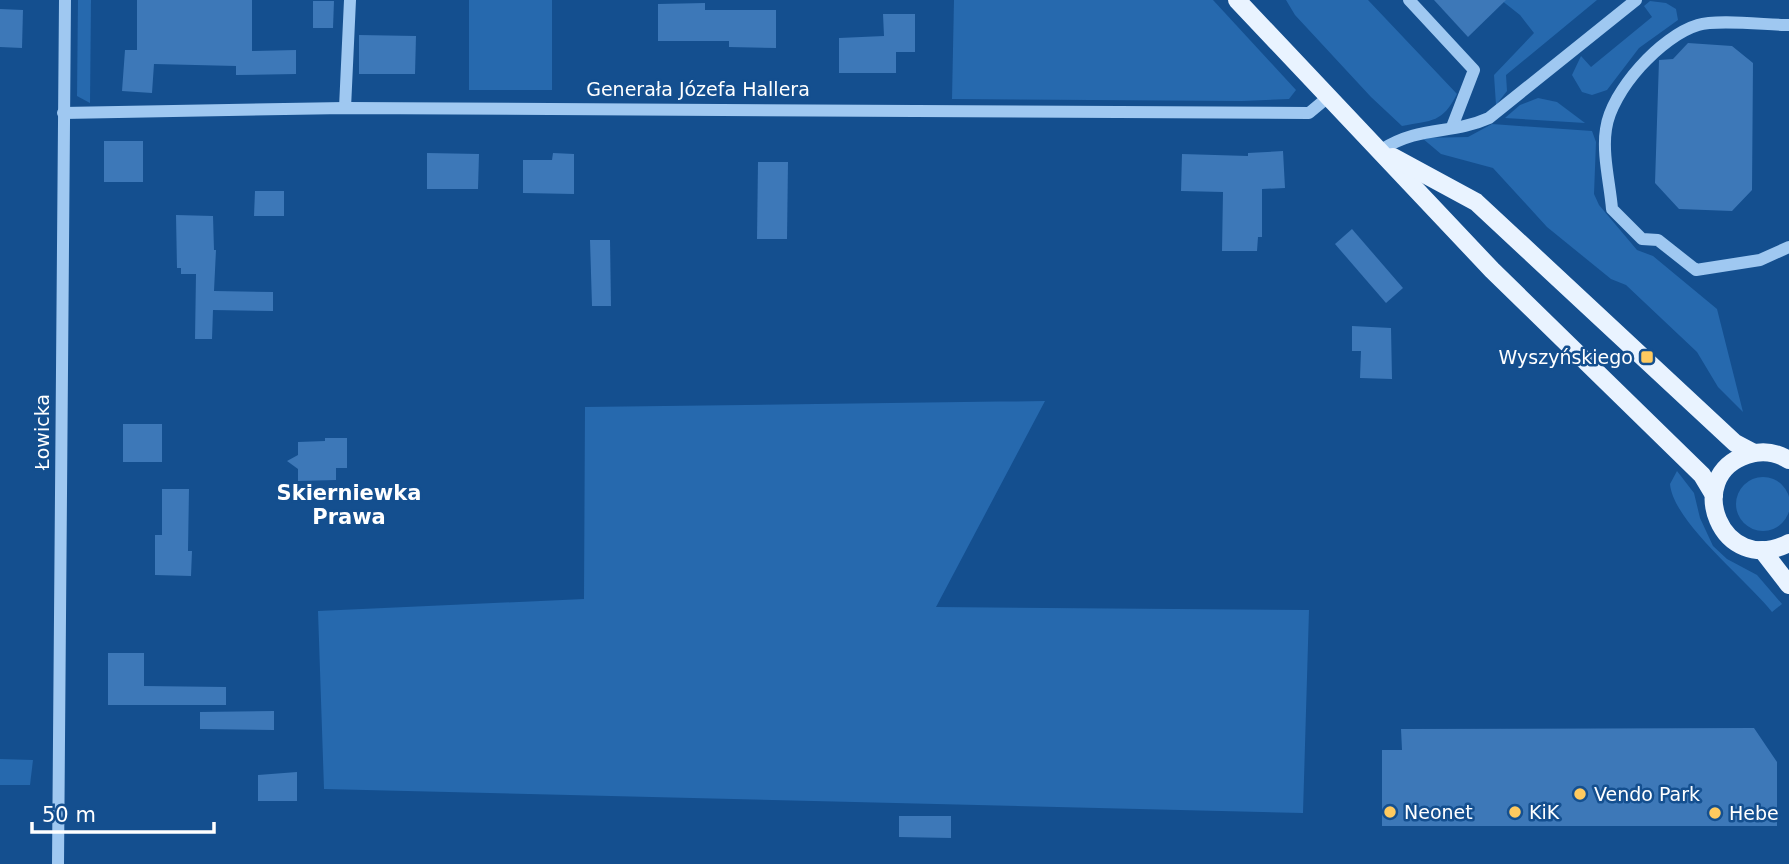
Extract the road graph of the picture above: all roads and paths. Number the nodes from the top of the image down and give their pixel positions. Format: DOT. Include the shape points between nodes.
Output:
graph roads {
  1 [pos="65,0"];
  2 [pos="350,0"];
  3 [pos="1237,0"];
  4 [pos="1409,0"];
  5 [pos="1636,0"];
  6 [pos="1789,26"];
  7 [pos="1327,98"];
  8 [pos="345,108"];
  9 [pos="63,113"];
  10 [pos="1452,127"];
  11 [pos="1381,150"];
  12 [pos="1789,247"];
  13 [pos="1754,453"];
  14 [pos="1787,456"];
  15 [pos="1714,495"];
  16 [pos="1789,543"];
  17 [pos="1762,550"];
  18 [pos="1789,585"];
  19 [pos="58,864"];
  1 -- 9 [label="street, Łowicka"];
  2 -- 8 [label="street"];
  3 -- 7 [label="main road"];
  4 -- 10 [label="street" via="1474,70"];
  5 -- 10 [label="street" via="1489,118 1468,127"];
  6 -- 12 [label="street" via="1700,24 1678,34 1635,72 1609,115 1605,132 1612,209 1642,239 1658,240 1696,270 1760,260"];
  7 -- 8 [label="street, Generała Józefa Hallera" via="1309,113"];
  7 -- 11 [label="main road"];
  8 -- 9 [label="street, Generała Józefa Hallera"];
  9 -- 19 [label="street, Łowicka"];
  10 -- 11 [label="street" via="1402,136"];
  11 -- 13 [label="main road" via="1476,202 1735,443"];
  11 -- 15 [label="main road" via="1492,270 1702,475"];
  13 -- 14 [label="main road"];
  13 -- 15 [label="main road" via="1723,472"];
  15 -- 17 [label="main road" via="1718,522 1725,533 1748,548"];
  16 -- 17 [label="main road"];
  17 -- 18 [label="main road"];
}
